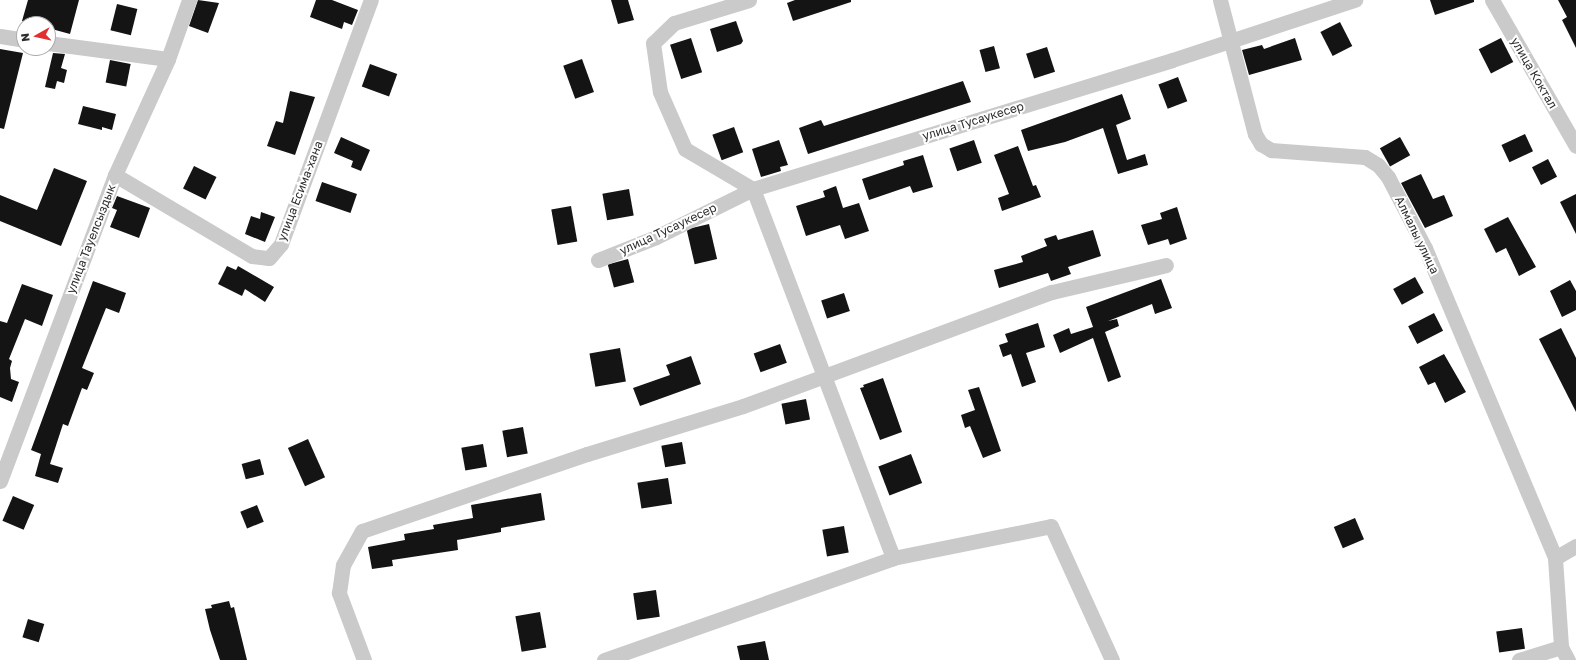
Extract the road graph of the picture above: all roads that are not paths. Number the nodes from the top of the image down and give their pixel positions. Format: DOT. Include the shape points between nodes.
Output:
graph roads {
  1 [pos="189,0"];
  2 [pos="371,0"];
  3 [pos="749,0"];
  4 [pos="1220,0"];
  5 [pos="1356,0"];
  6 [pos="1492,0"];
  7 [pos="0,36"];
  8 [pos="16,39"];
  9 [pos="1231,39"];
  10 [pos="56,44"];
  11 [pos="168,59"];
  12 [pos="1576,146"];
  13 [pos="115,175"];
  14 [pos="753,189"];
  15 [pos="598,260"];
  16 [pos="1166,265"];
  17 [pos="824,375"];
  18 [pos="0,481"];
  19 [pos="1576,546"];
  20 [pos="893,558"];
  21 [pos="1555,558"];
  22 [pos="1568,655"];
  23 [pos="364,660"];
  24 [pos="604,660"];
  25 [pos="1112,660"];
  26 [pos="1519,660"];
  1 -- 11 [label="street, улица Тауелсыздык"];
  2 -- 13 [label="street, улица Есима-хана" via="281,244 269,258 252,256"];
  3 -- 14 [label="street" via="674,23 653,44 660,92 685,149"];
  4 -- 9 [label="street, Алмалы улица"];
  5 -- 9 [label="street, улица Тусаукесер"];
  6 -- 12 [label="street, улица Коктал"];
  7 -- 8 [label="street"];
  9 -- 14 [label="street, улица Тусаукесер" via="1172,60"];
  9 -- 21 [label="street, Алмалы улица" via="1255,134 1261,144 1271,150 1365,157 1378,165 1388,177 1425,248"];
  10 -- 11 [label="street"];
  11 -- 13 [label="street, улица Тауелсыздык"];
  13 -- 18 [label="street, улица Тауелсыздык"];
  14 -- 15 [label="street, улица Тусаукесер" via="656,237"];
  14 -- 17 [label="street"];
  16 -- 17 [label="street" via="1052,292"];
  17 -- 20 [label="street"];
  17 -- 23 [label="street" via="743,406 579,457 362,531 343,565 339,593"];
  19 -- 21 [label="street"];
  20 -- 24 [label="street"];
  20 -- 25 [label="street" via="1052,526"];
  21 -- 22 [label="street, Алмалы улица"];
  22 -- 26 [label="street"];
}
